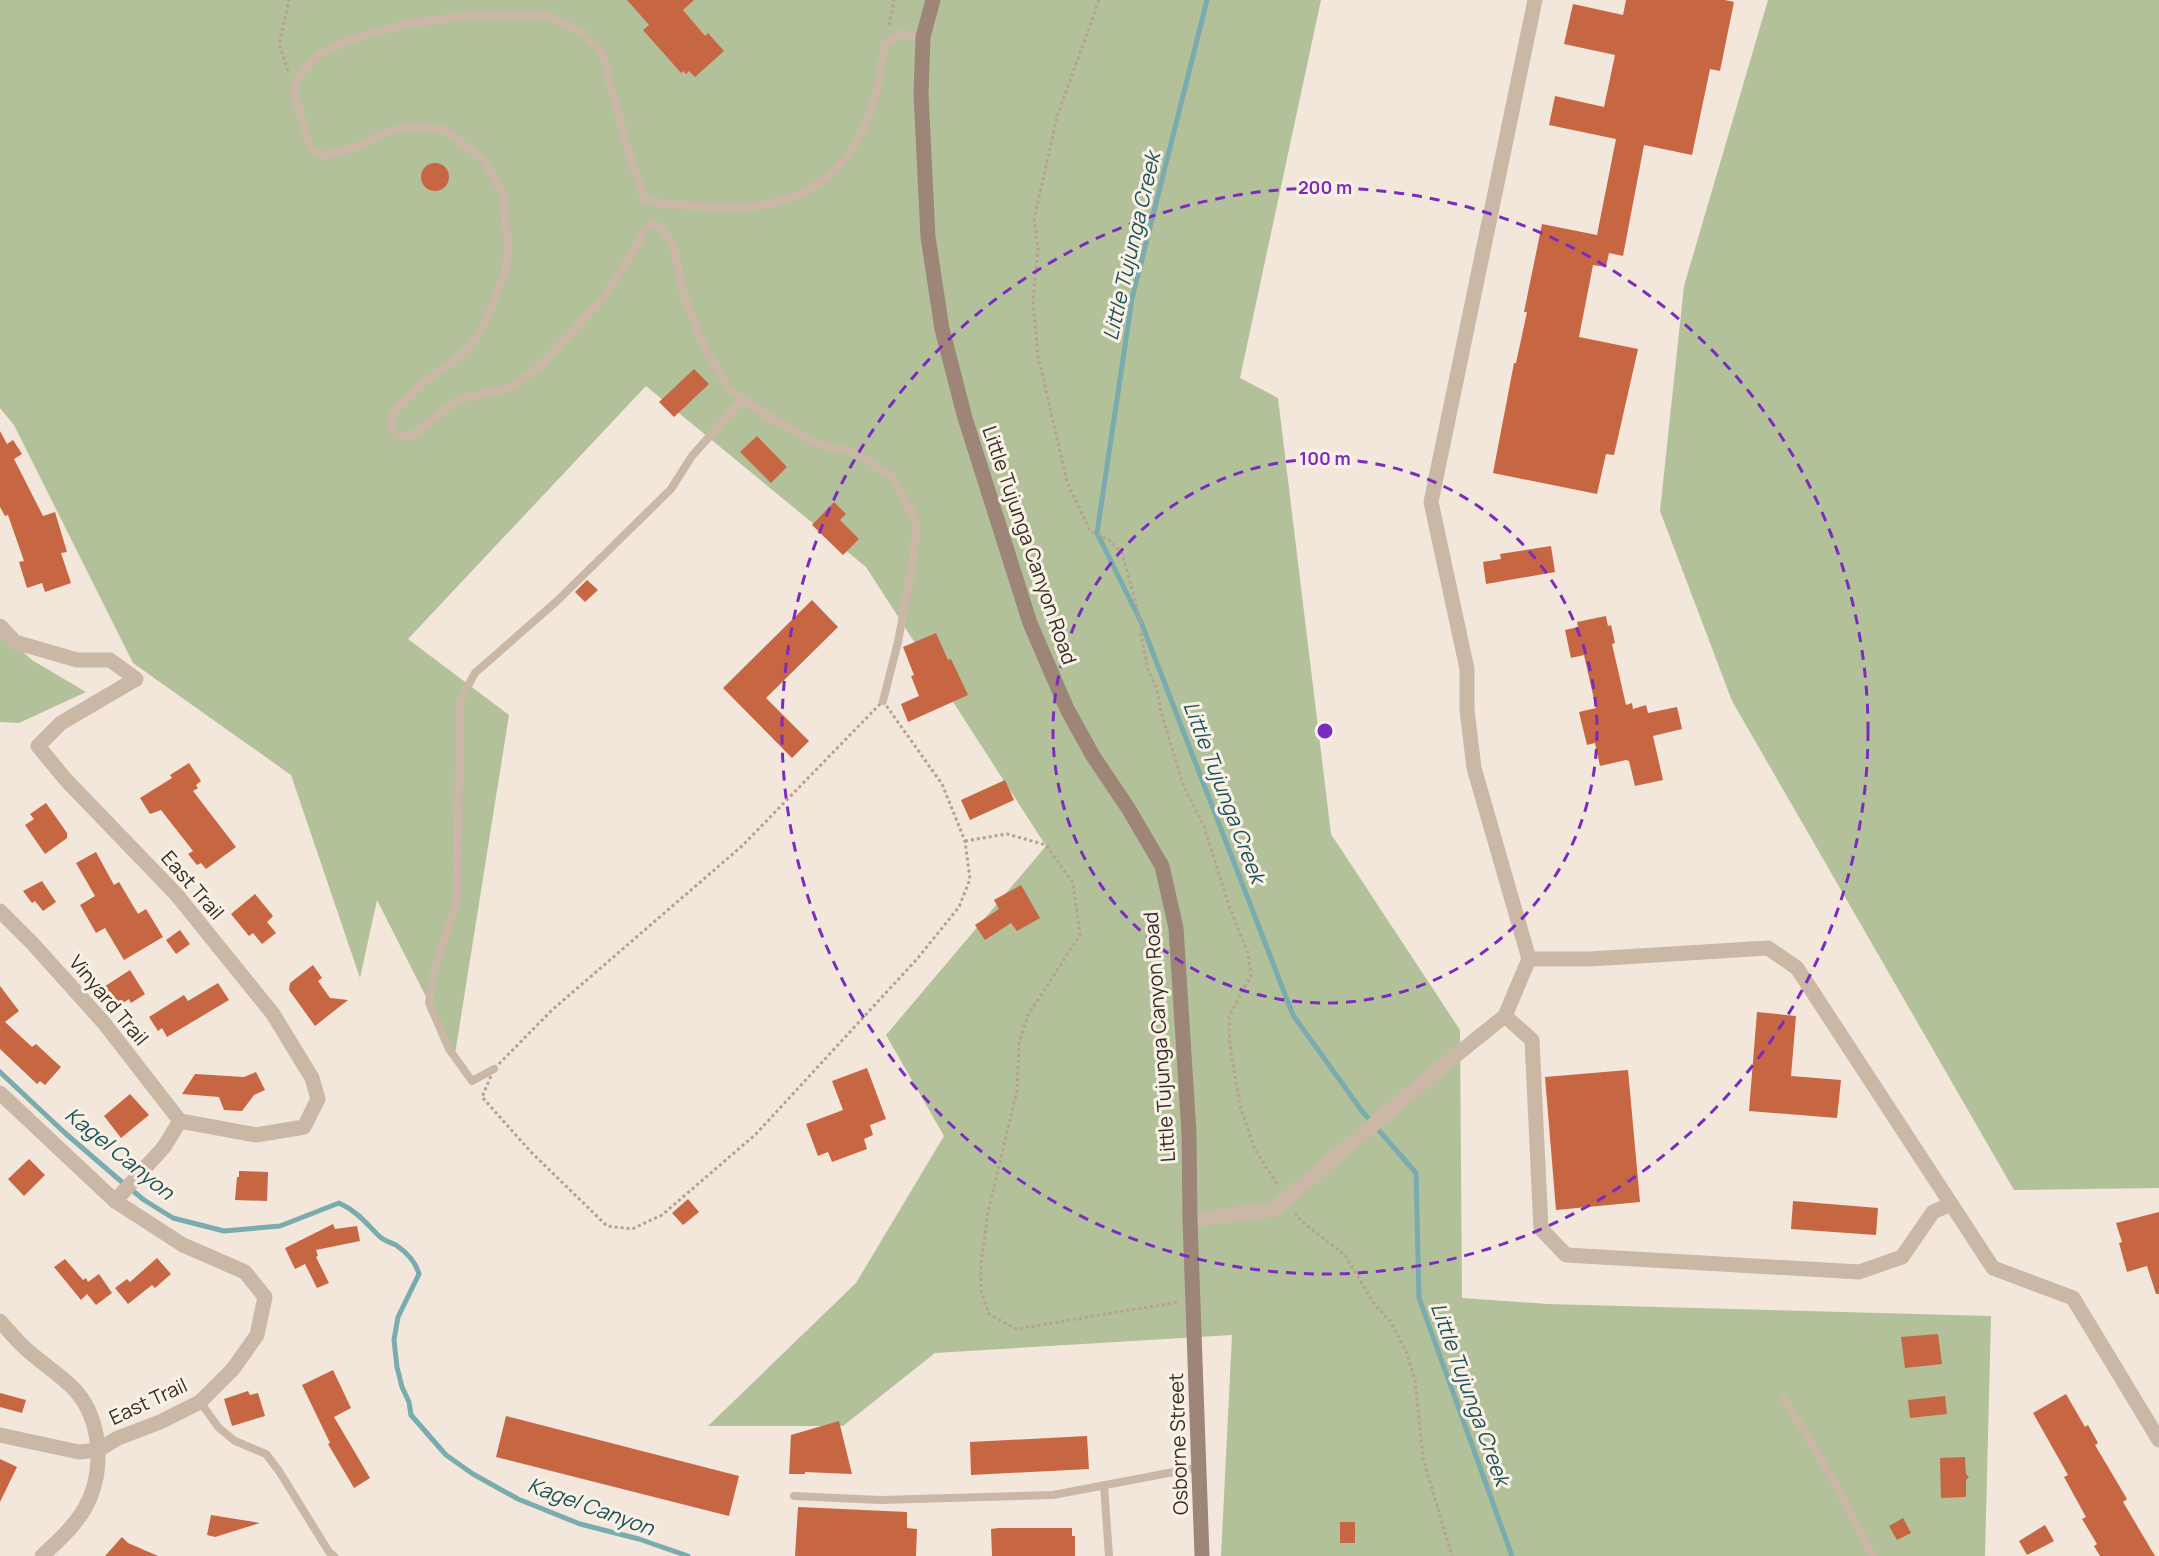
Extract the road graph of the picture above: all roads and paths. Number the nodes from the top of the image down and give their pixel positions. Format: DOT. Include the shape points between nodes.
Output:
graph roads {
  1 [pos="289,0"];
  2 [pos="894,0"];
  3 [pos="933,0"];
  4 [pos="1099,0"];
  5 [pos="1535,0"];
  6 [pos="923,37"];
  7 [pos="885,44"];
  8 [pos="293,88"];
  9 [pos="743,399"];
  10 [pos="0,626"];
  11 [pos="883,701"];
  12 [pos="965,842"];
  13 [pos="0,911"];
  14 [pos="1529,959"];
  15 [pos="1505,1016"];
  16 [pos="494,1069"];
  17 [pos="0,1093"];
  18 [pos="180,1121"];
  19 [pos="117,1198"];
  20 [pos="1285,1200"];
  21 [pos="1951,1204"];
  22 [pos="1190,1220"];
  23 [pos="1194,1299"];
  24 [pos="0,1321"];
  25 [pos="1195,1330"];
  26 [pos="1785,1398"];
  27 [pos="200,1402"];
  28 [pos="0,1435"];
  29 [pos="2159,1440"];
  30 [pos="98,1450"];
  31 [pos="1200,1467"];
  32 [pos="1104,1485"];
  33 [pos="794,1496"];
  34 [pos="42,1556"];
  35 [pos="334,1556"];
  36 [pos="1109,1556"];
  37 [pos="1202,1556"];
  38 [pos="1452,1556"];
  39 [pos="1873,1556"];
  1 -- 8 [label="path" via="279,44"];
  2 -- 7 [label="path"];
  3 -- 6 [label="main road, Little Tujunga Canyon Road"];
  4 -- 20 [label="path" via="1057,117 1034,219 1038,248 1033,302 1038,356 1067,482 1090,531 1109,540 1122,553 1142,622 1148,670 1157,689 1184,787 1204,826 1248,952 1251,975 1228,1017 1230,1045 1240,1106 1255,1150"];
  5 -- 14 [label="street" via="1431,502 1467,669 1474,768"];
  6 -- 7 [label="lane" via="899,34"];
  6 -- 22 [label="main road, Little Tujunga Canyon Road" via="921,94 928,237 942,329 964,418 1030,623 1067,709 1162,866 1177,939 1189,1133"];
  7 -- 8 [label="lane" via="872,110 854,148 835,172 809,191 770,205 719,208 645,201 602,53 582,32 549,16 477,15 411,23 356,38 319,54"];
  8 -- 9 [label="lane" via="311,149 326,156 387,132 420,126 447,131 484,160 503,195 508,243 506,270 484,325 471,345 424,382 392,414 391,427 398,436 413,435 457,400 512,387 543,363 604,297 645,229 654,224 674,247 683,294 702,342 729,388"];
  9 -- 11 [label="lane" via="815,443 856,453 891,477 916,520 914,555"];
  9 -- 16 [label="lane" via="692,456 671,489 557,601 475,673 460,700 457,898 429,1003 449,1049 472,1081"];
  10 -- 18 [label="street, East Trail" via="15,642 77,660 110,660 136,679 61,723 38,746 176,894 273,1014 312,1078 318,1099 304,1127 256,1135"];
  11 -- 12 [label="path" via="942,784"];
  11 -- 16 [label="path" via="742,846 552,1011"];
  12 -- 16 [label="path" via="970,879 959,907 917,959 756,1134 662,1215 632,1229 607,1226 531,1152 482,1097"];
  12 -- 23 [label="path" via="1006,834 1046,845 1073,883 1080,935 1028,1015 1019,1043 1017,1090 988,1212 981,1264 981,1291 989,1314 1016,1329"];
  13 -- 18 [label="street, Vinyard Trail" via="104,1023"];
  14 -- 15 [label="street"];
  14 -- 21 [label="street" via="1768,948 1797,968"];
  15 -- 20 [label="street"];
  15 -- 21 [label="street" via="1532,1040 1541,1229 1566,1255 1859,1272 1902,1257 1933,1212"];
  17 -- 19 [label="street"];
  18 -- 19 [label="street" via="164,1147"];
  19 -- 27 [label="street, East Trail" via="183,1245 245,1272 265,1297 257,1335 233,1369"];
  20 -- 22 [label="street" via="1274,1209"];
  20 -- 38 [label="path" via="1301,1221 1345,1255 1406,1351 1415,1380 1423,1458"];
  21 -- 29 [label="street" via="1993,1268 2073,1298"];
  22 -- 23 [label="main road, Little Tujunga Canyon Road"];
  23 -- 25 [label="main road, Little Tujunga Canyon Road"];
  24 -- 30 [label="street" via="75,1390 89,1414"];
  25 -- 31 [label="main road, Osborne Street"];
  26 -- 39 [label="lane"];
  27 -- 30 [label="street, East Trail"];
  27 -- 35 [label="lane" via="219,1428 235,1441 266,1454"];
  28 -- 30 [label="street" via="79,1452"];
  30 -- 34 [label="street" via="86,1506 71,1528"];
  31 -- 32 [label="lane"];
  31 -- 37 [label="main road, Osborne Street"];
  32 -- 33 [label="lane" via="1053,1495 881,1500"];
  32 -- 36 [label="lane"];
}
